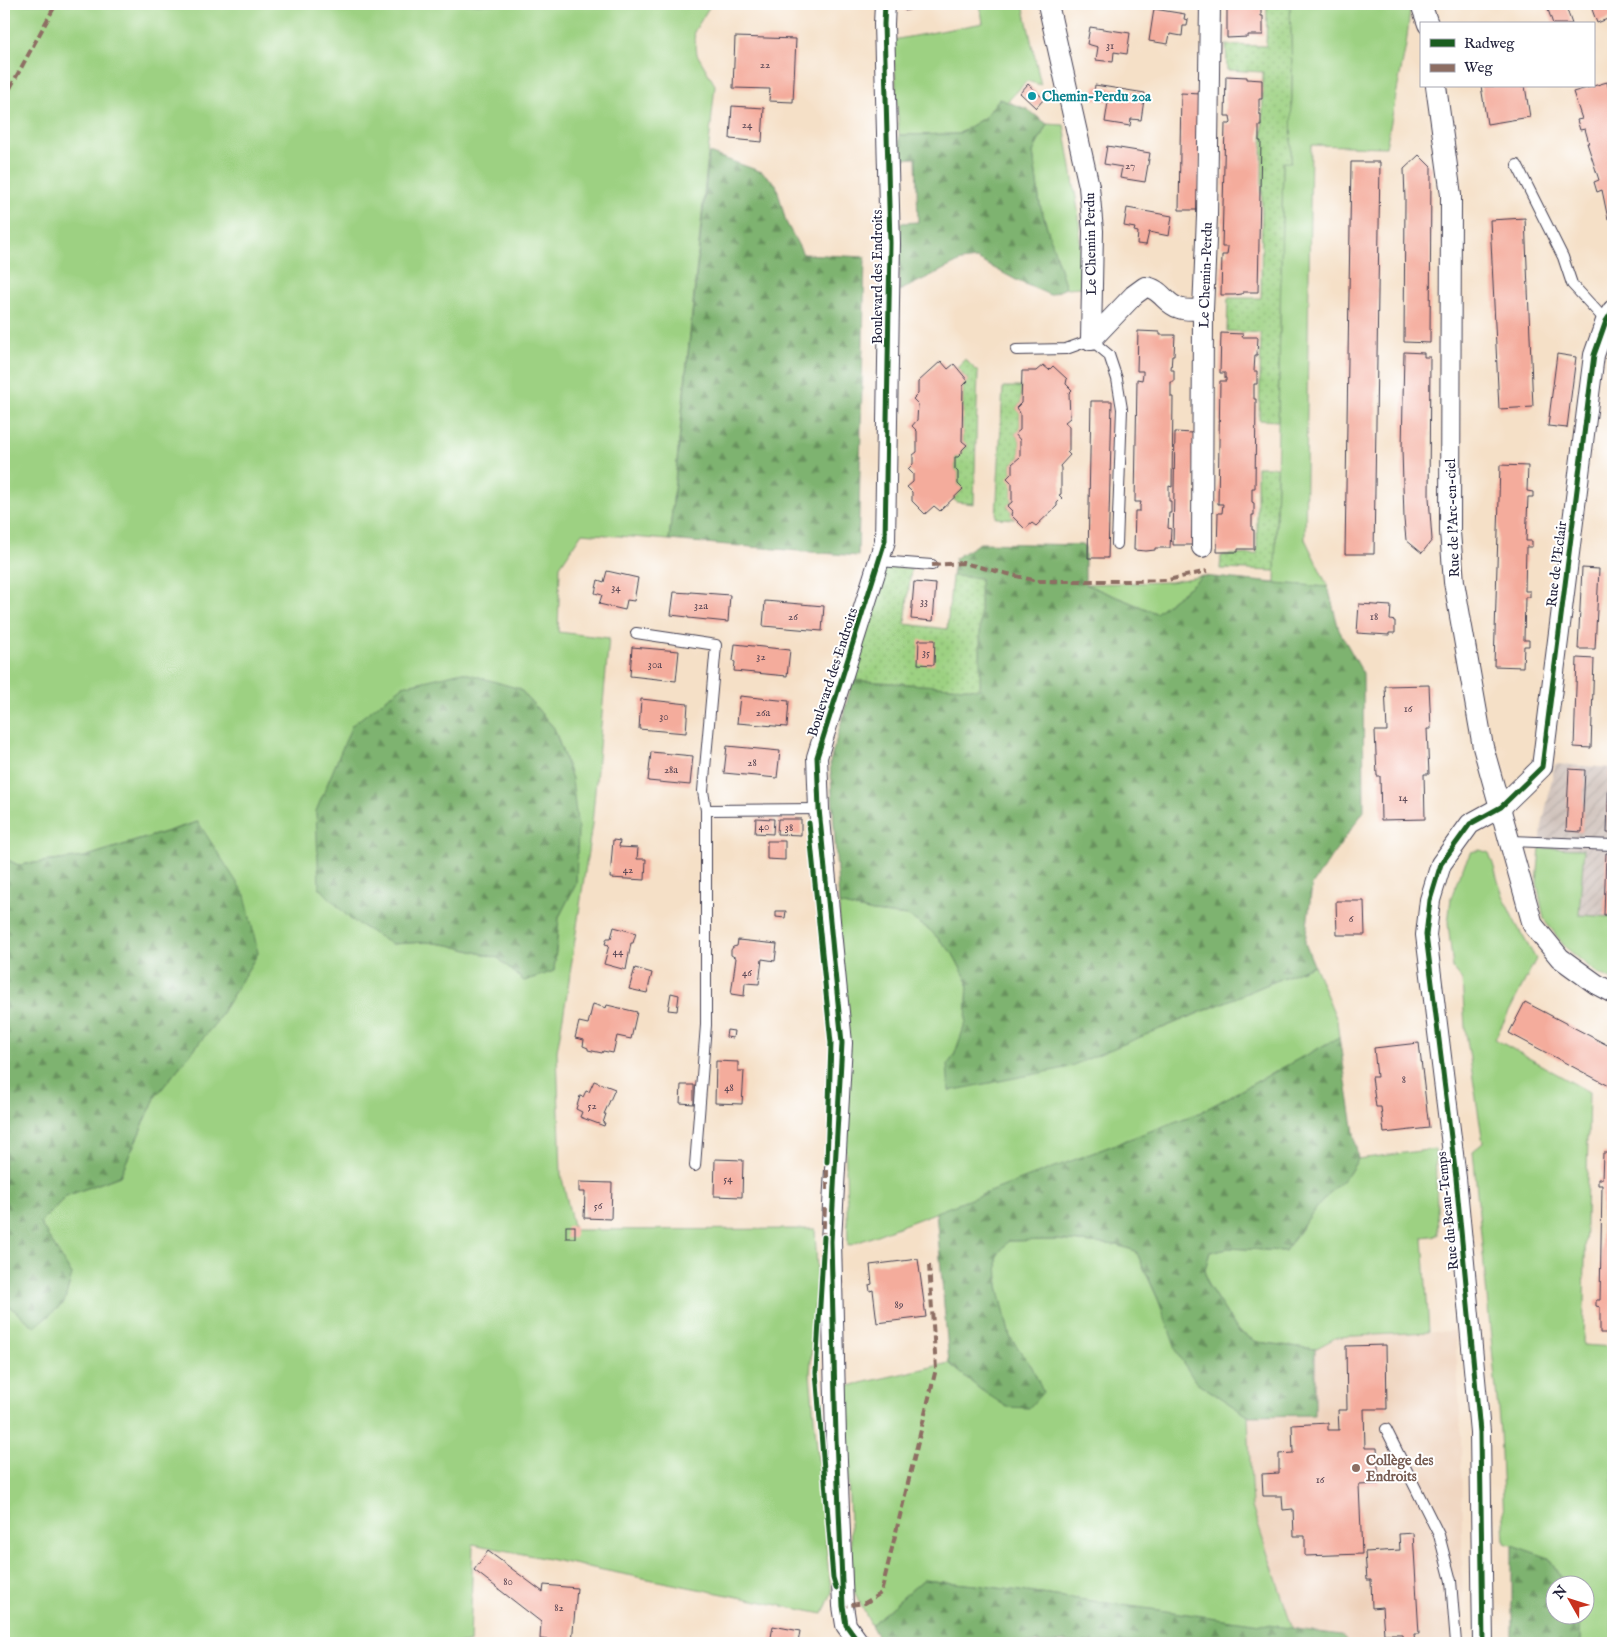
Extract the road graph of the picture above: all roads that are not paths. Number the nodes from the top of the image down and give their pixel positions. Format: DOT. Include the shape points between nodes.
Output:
graph roads {
  1 [pos="885,4"];
  2 [pos="1048,4"];
  3 [pos="1210,4"];
  4 [pos="1421,4"];
  5 [pos="1427,22"];
  6 [pos="1436,88"];
  7 [pos="1517,165"];
  8 [pos="1203,310"];
  9 [pos="1609,316"];
  10 [pos="1091,340"];
  11 [pos="1016,350"];
  12 [pos="1117,544"];
  13 [pos="1202,547"];
  14 [pos="880,561"];
  15 [pos="932,566"];
  16 [pos="636,633"];
  17 [pos="1501,807"];
  18 [pos="819,809"];
  19 [pos="706,810"];
  20 [pos="1510,841"];
  21 [pos="1613,845"];
  22 [pos="1613,992"];
  23 [pos="695,1166"];
  24 [pos="1386,1429"];
  25 [pos="856,1641"];
  26 [pos="1456,1643"];
  27 [pos="1483,1643"];
  1 -- 14 [label="street, Boulevard des Endroits" via="890,243 885,541"];
  2 -- 10 [label="street, Le Chemin Perdu" via="1090,186 1093,231"];
  3 -- 8 [label="street, Le Chemin-Perdu"];
  4 -- 5 [label="street"];
  6 -- 17 [label="street, Rue de l'Arc-en-ciel" via="1451,195 1450,532 1454,582 1483,747"];
  7 -- 9 [label="lane" via="1563,257 1572,284"];
  8 -- 10 [label="street" via="1172,306 1156,290 1145,287"];
  8 -- 13 [label="street, Le Chemin-Perdu"];
  9 -- 17 [label="street, Rue de l'Eclair" via="1594,355 1542,767"];
  10 -- 11 [label="lane" via="1066,349"];
  10 -- 12 [label="lane" via="1110,355 1122,409"];
  14 -- 15 [label="lane"];
  14 -- 18 [label="street, Boulevard des Endroits" via="817,757"];
  16 -- 19 [label="lane" via="716,645 703,791"];
  17 -- 20 [label="street, Rue de l'Arc-en-ciel"];
  17 -- 27 [label="street, Rue du Beau-Temps" via="1470,824 1441,864 1430,900 1426,935 1456,1178 1480,1432"];
  18 -- 19 [label="lane"];
  18 -- 25 [label="street, Boulevard des Endroits" via="842,1043 831,1241 842,1606 846,1625"];
  19 -- 23 [label="lane" via="706,1025"];
  20 -- 21 [label="lane"];
  20 -- 22 [label="street, Rue de l'Arc-en-ciel" via="1534,925 1560,958"];
  24 -- 26 [label="lane" via="1439,1535 1451,1581"];
}
